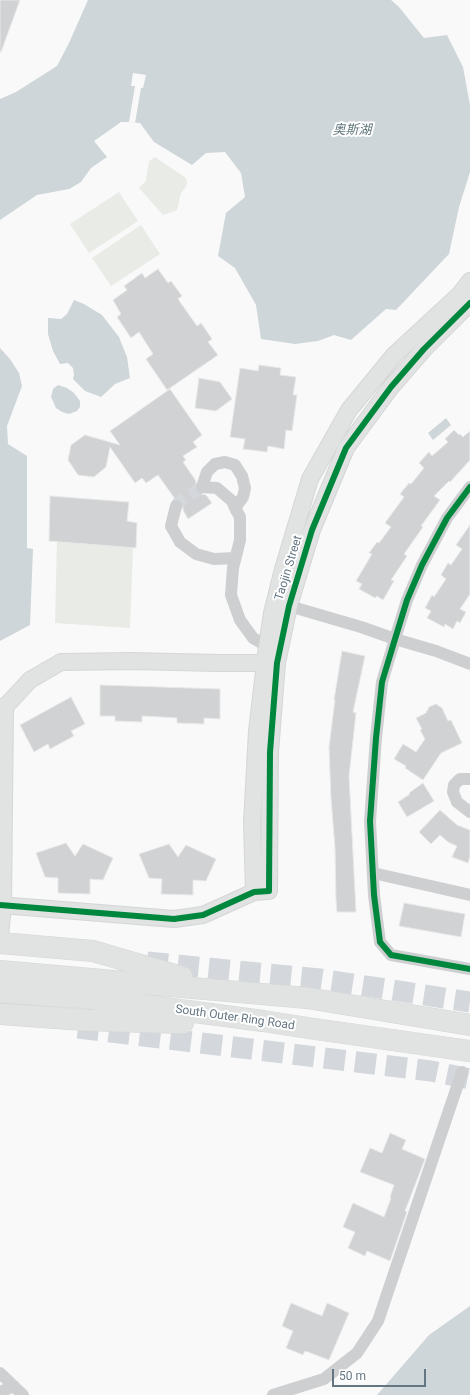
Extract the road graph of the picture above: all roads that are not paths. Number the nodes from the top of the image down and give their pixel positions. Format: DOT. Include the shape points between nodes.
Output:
graph roads {
  1 [pos="470,281"];
  2 [pos="469,306"];
  3 [pos="470,487"];
  4 [pos="176,506"];
  5 [pos="235,508"];
  6 [pos="235,558"];
  7 [pos="289,606"];
  8 [pos="395,639"];
  9 [pos="267,646"];
  10 [pos="469,660"];
  11 [pos="271,663"];
  12 [pos="2,707"];
  13 [pos="470,779"];
  14 [pos="2,802"];
  15 [pos="470,812"];
  16 [pos="373,873"];
  17 [pos="470,894"];
  18 [pos="1,905"];
  19 [pos="0,937"];
  20 [pos="0,944"];
  21 [pos="470,969"];
  22 [pos="0,971"];
  23 [pos="226,991"];
  24 [pos="0,992"];
  25 [pos="0,1014"];
  26 [pos="263,1021"];
  27 [pos="470,1025"];
  28 [pos="470,1051"];
  29 [pos="462,1072"];
  30 [pos="0,1373"];
  31 [pos="14,1386"];
  32 [pos="0,1392"];
  33 [pos="23,1395"];
  34 [pos="273,1395"];
  1 -- 9 [label="street" via="460,294 394,355 349,410 310,479 283,569"];
  2 -- 7 [label="street, Taojin Street" via="424,349 391,387 346,448 312,530"];
  3 -- 8 [label="street" via="447,518 422,565 407,600"];
  4 -- 6 [label="street" via="171,526 180,542 196,554 214,559"];
  5 -- 6 [label="street" via="240,517 240,540"];
  6 -- 9 [label="street" via="231,595 240,620 253,638"];
  7 -- 8 [label="street"];
  7 -- 11 [label="street, Taojin Street"];
  8 -- 10 [label="street"];
  8 -- 16 [label="street" via="382,682 376,738 370,821"];
  9 -- 11 [label="street"];
  11 -- 12 [label="street" via="61,662 30,680"];
  11 -- 18 [label="street" via="257,731 252,822 262,892 203,915 174,919"];
  12 -- 14 [label="street"];
  13 -- 15 [label="street" via="460,779 454,784 453,792 458,802"];
  14 -- 18 [label="street"];
  16 -- 17 [label="street"];
  16 -- 21 [label="street" via="380,942 391,955"];
  18 -- 19 [label="street"];
  20 -- 23 [label="highway" via="93,951"];
  22 -- 23 [label="highway, South Outer Ring Road"];
  23 -- 27 [label="highway, South Outer Ring Road" via="307,998"];
  24 -- 26 [label="highway, South Outer Ring Road" via="89,998"];
  25 -- 26 [label="highway" via="209,1024"];
  26 -- 28 [label="highway, South Outer Ring Road"];
  29 -- 34 [label="street" via="378,1321 357,1353 324,1379"];
  30 -- 31 [label="street"];
  31 -- 32 [label="street"];
  31 -- 33 [label="street"];
}
